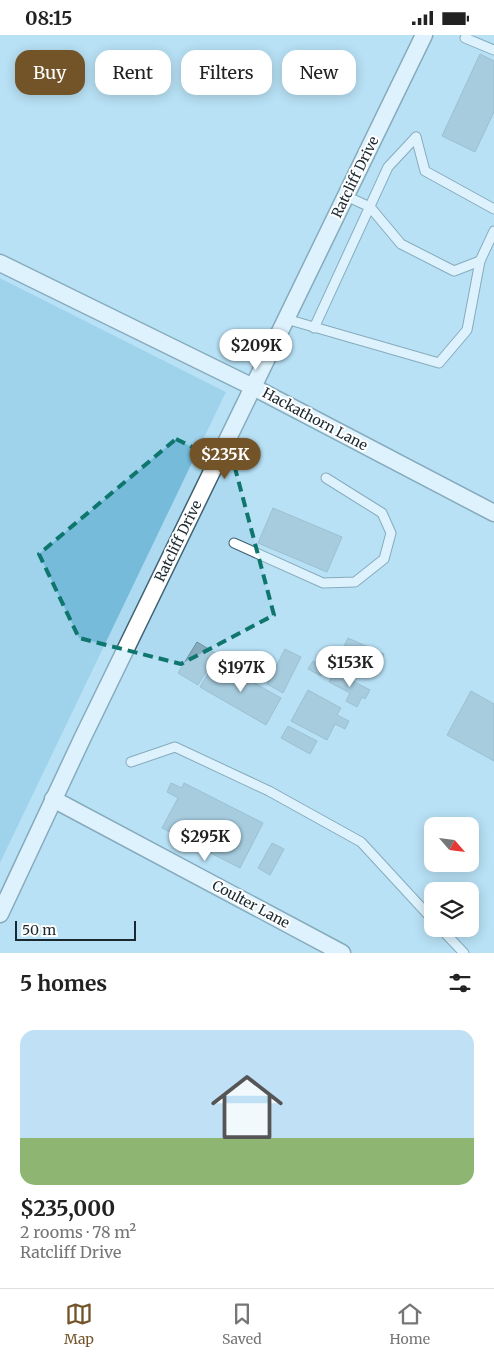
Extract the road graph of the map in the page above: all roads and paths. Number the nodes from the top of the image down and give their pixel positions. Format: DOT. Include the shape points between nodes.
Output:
graph roads {
  1 [pos="424,35"];
  2 [pos="467,35"];
  3 [pos="494,50"];
  4 [pos="346,196"];
  5 [pos="370,207"];
  6 [pos="494,209"];
  7 [pos="494,231"];
  8 [pos="480,261"];
  9 [pos="0,263"];
  10 [pos="286,319"];
  11 [pos="314,328"];
  12 [pos="253,387"];
  13 [pos="326,478"];
  14 [pos="494,513"];
  15 [pos="234,543"];
  16 [pos="131,762"];
  17 [pos="53,799"];
  18 [pos="424,910"];
  19 [pos="0,914"];
  20 [pos="449,937"];
  21 [pos="342,953"];
  22 [pos="464,953"];
  1 -- 4 [label="street, Ratcliff Drive"];
  2 -- 3 [label="lane" via="465,37"];
  4 -- 5 [label="lane"];
  4 -- 10 [label="street, Ratcliff Drive"];
  5 -- 6 [label="lane" via="388,167 416,137 424,171"];
  5 -- 8 [label="lane" via="401,244 454,271"];
  5 -- 11 [label="lane"];
  7 -- 8 [label="lane"];
  8 -- 11 [label="lane" via="467,330 439,363"];
  9 -- 12 [label="street, Hackathorn Lane"];
  10 -- 11 [label="lane"];
  10 -- 12 [label="street, Ratcliff Drive"];
  12 -- 14 [label="street, Hackathorn Lane"];
  12 -- 17 [label="street, Ratcliff Drive"];
  13 -- 15 [label="lane" via="382,513 391,533 384,559 355,582 323,583"];
  16 -- 18 [label="lane" via="175,747 269,791 361,842"];
  17 -- 19 [label="street, Ratcliff Drive"];
  17 -- 21 [label="street, Coulter Lane"];
  20 -- 22 [label="lane"];
}
